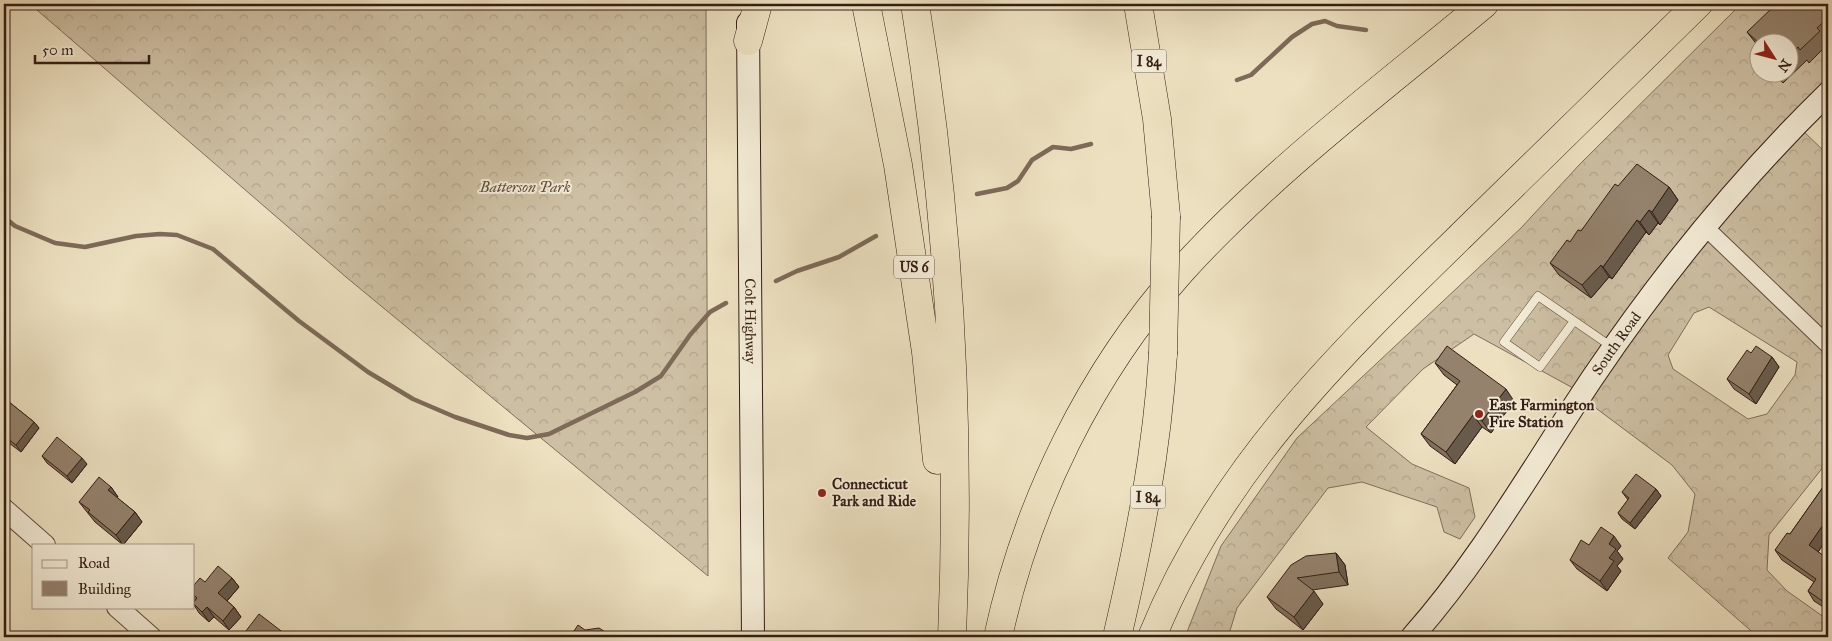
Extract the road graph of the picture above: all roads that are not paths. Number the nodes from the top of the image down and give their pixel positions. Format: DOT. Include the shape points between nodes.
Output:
graph roads {
  1 [pos="749,4"];
  2 [pos="758,4"];
  3 [pos="866,4"];
  4 [pos="915,4"];
  5 [pos="1138,4"];
  6 [pos="1153,4"];
  7 [pos="1484,4"];
  8 [pos="1698,4"];
  9 [pos="748,41"];
  10 [pos="1828,93"];
  11 [pos="1157,119"];
  12 [pos="1705,227"];
  13 [pos="1574,321"];
  14 [pos="1828,345"];
  15 [pos="1614,348"];
  16 [pos="4,509"];
  17 [pos="955,531"];
  18 [pos="44,544"];
  19 [pos="118,608"];
  20 [pos="151,637"];
  21 [pos="753,637"];
  22 [pos="952,637"];
  23 [pos="998,637"];
  24 [pos="1118,637"];
  25 [pos="1152,637"];
  26 [pos="1412,637"];
  1 -- 9 [label="main road, Colt Highway"];
  2 -- 9 [label="highway"];
  3 -- 17 [label="highway, US 6" via="901,183 927,361 939,475"];
  4 -- 17 [label="highway" via="933,135 946,273"];
  5 -- 11 [label="highway, I 84"];
  6 -- 11 [label="highway"];
  7 -- 23 [label="highway" via="1262,191 1207,244 1152,308 1100,382 1054,467 1023,543"];
  8 -- 25 [label="highway" via="1374,321 1292,408 1238,479 1212,520 1174,588"];
  9 -- 21 [label="main road, Colt Highway"];
  10 -- 12 [label="main road, South Road"];
  11 -- 24 [label="highway, I 84, bridge" via="1166,216 1158,422 1148,495"];
  12 -- 14 [label="street"];
  12 -- 15 [label="main road, South Road"];
  13 -- 13 [label="lane" via="1538,296 1504,342 1540,367"];
  13 -- 15 [label="lane"];
  15 -- 26 [label="main road, South Road" via="1471,564"];
  16 -- 18 [label="street"];
  17 -- 22 [label="highway"];
  19 -- 20 [label="street"];
}
